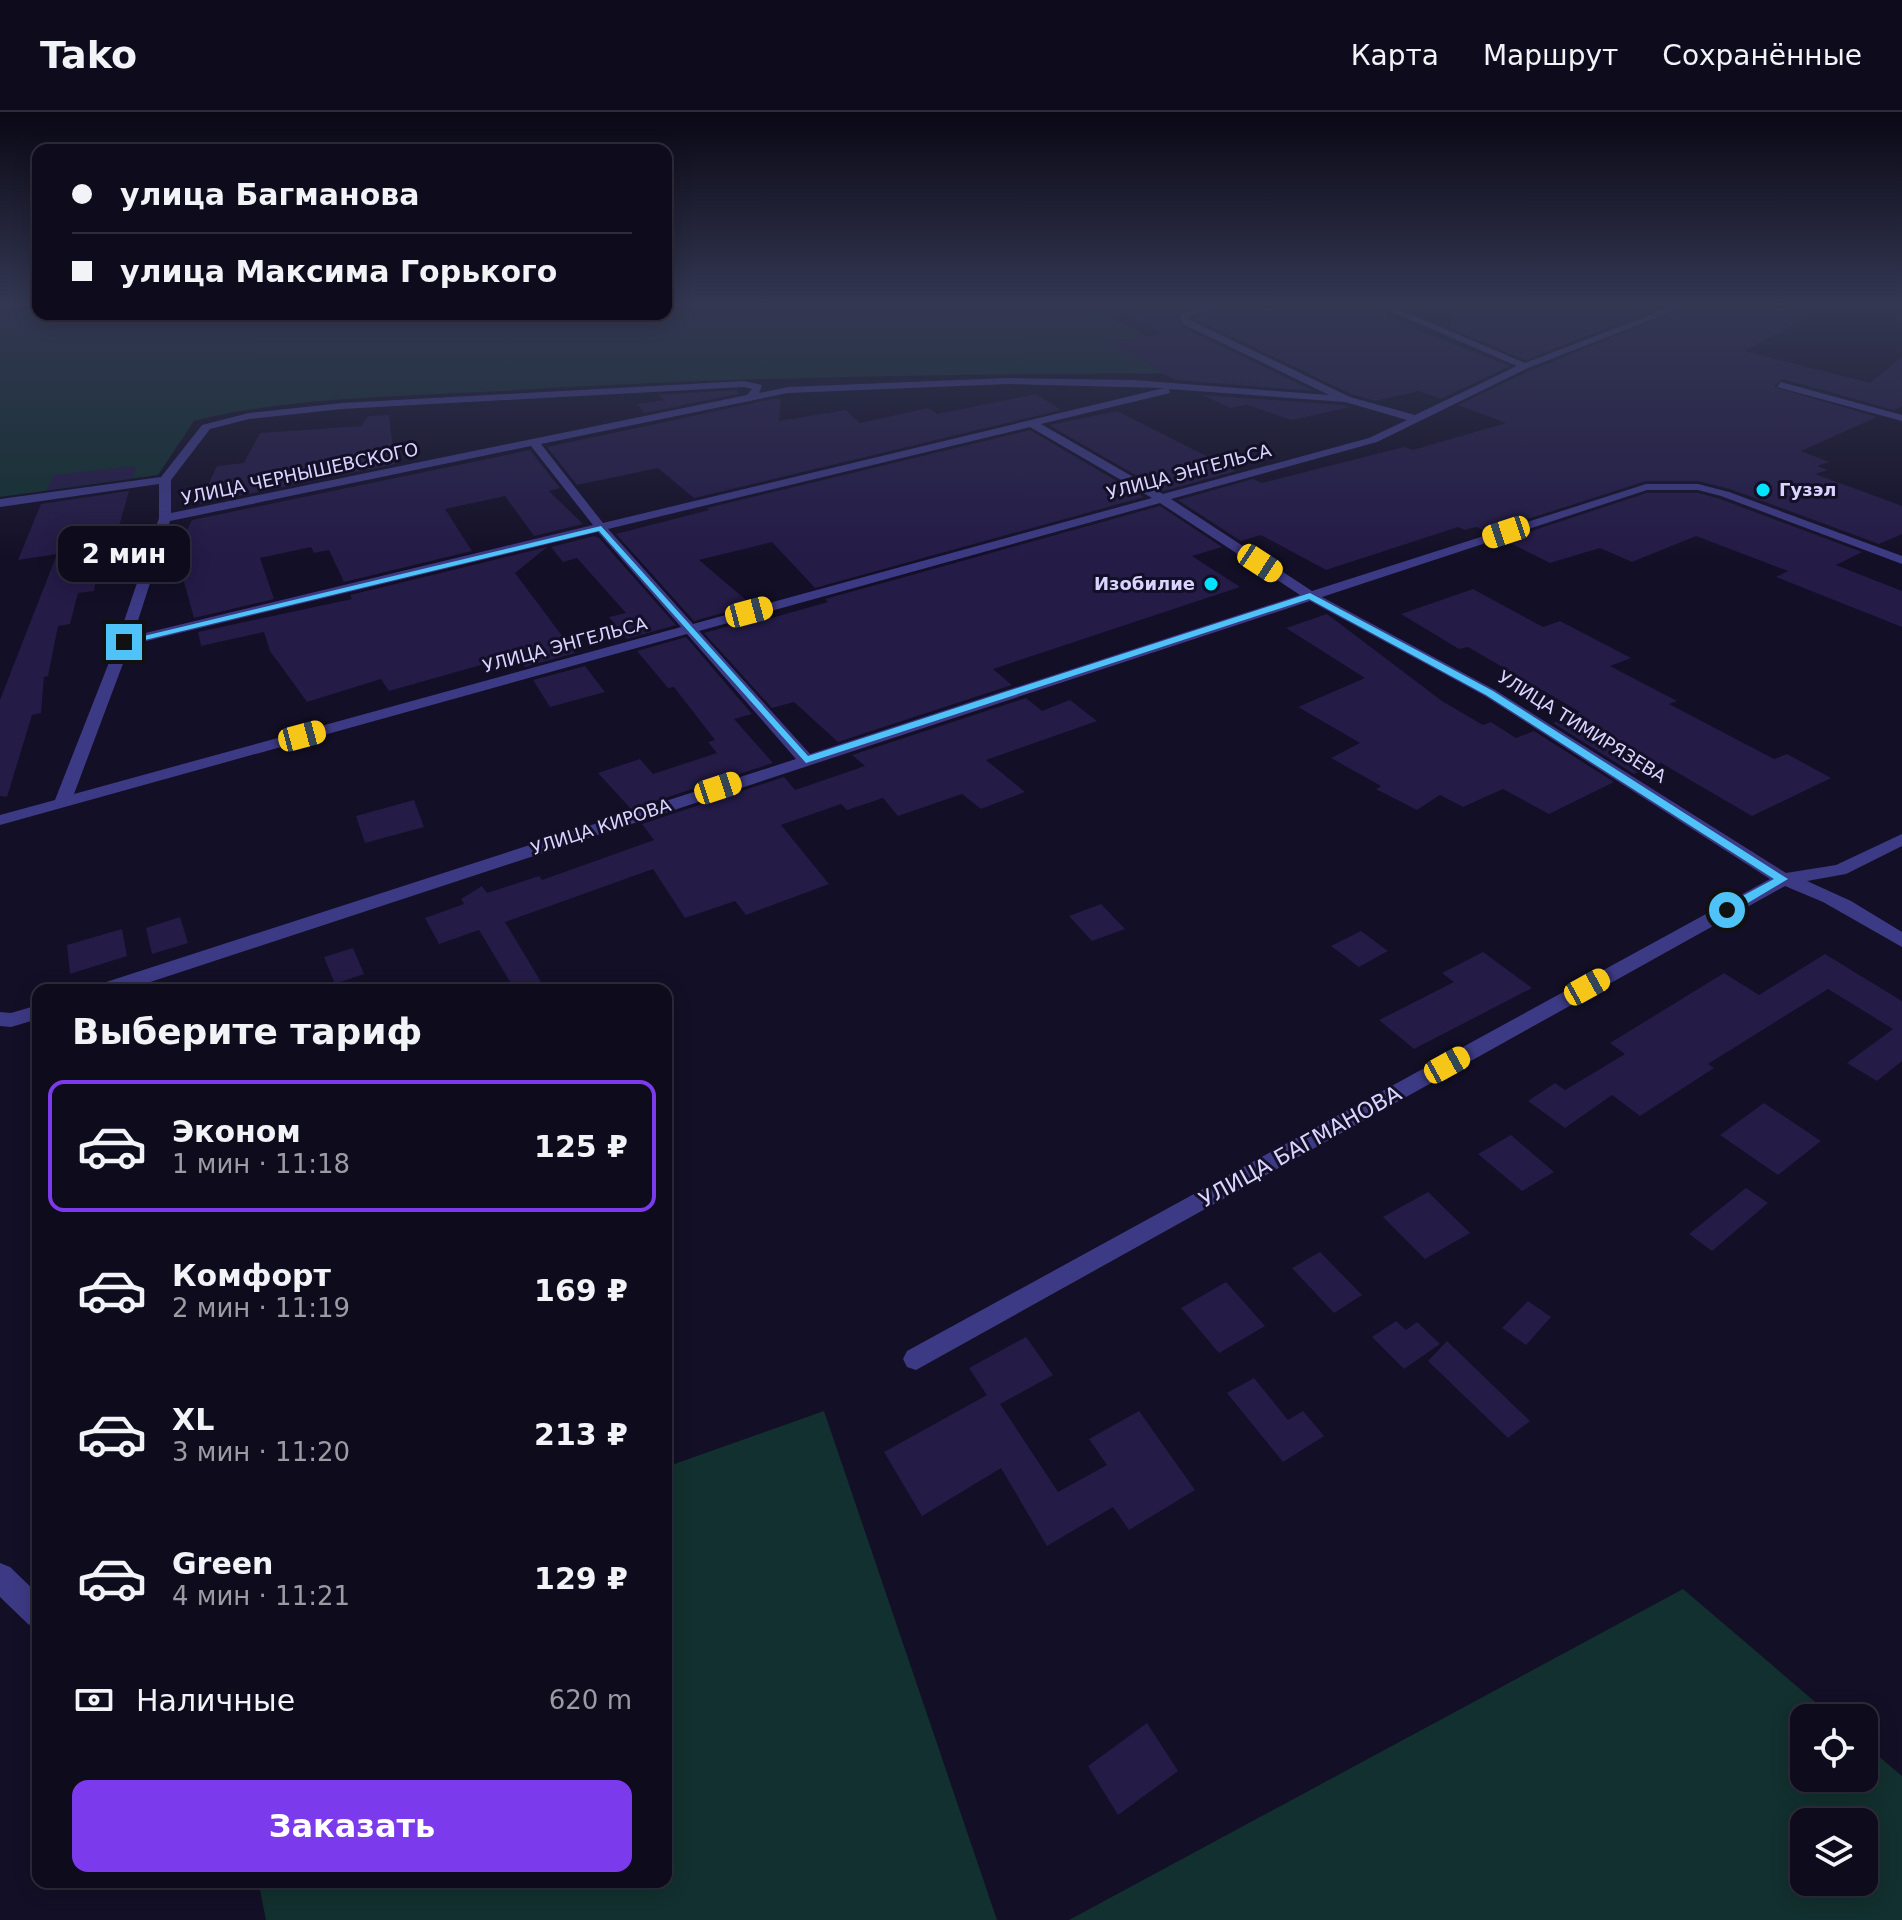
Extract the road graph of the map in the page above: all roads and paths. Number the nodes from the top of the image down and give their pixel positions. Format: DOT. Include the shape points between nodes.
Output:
graph roads {
  1 [pos="601,389"];
  2 [pos="756,389"];
  3 [pos="819,389"];
  4 [pos="1174,389"];
  5 [pos="1229,389"];
  6 [pos="1315,389"];
  7 [pos="1326,389"];
  8 [pos="1475,389"];
  9 [pos="1797,389"];
  10 [pos="1286,394"];
  11 [pos="749,397"];
  12 [pos="1346,399"];
  13 [pos="1413,418"];
  14 [pos="1902,418"];
  15 [pos="1034,425"];
  16 [pos="534,443"];
  17 [pos="165,480"];
  18 [pos="1161,498"];
  19 [pos="0,503"];
  20 [pos="165,518"];
  21 [pos="601,528"];
  22 [pos="1902,560"];
  23 [pos="1310,596"];
  24 [pos="690,629"];
  25 [pos="124,642"];
  26 [pos="806,760"];
  27 [pos="63,801"];
  28 [pos="0,820"];
  29 [pos="1902,839"];
  30 [pos="1783,879"];
  31 [pos="1902,941"];
  32 [pos="122,984"];
  33 [pos="32,1014"];
  34 [pos="6,1020"];
  35 [pos="916,1359"];
  36 [pos="0,1577"];
  37 [pos="32,1608"];
  1 -- 17 [label="street" via="249,416 206,427"];
  2 -- 11 [label="street"];
  3 -- 11 [label="street, УЛИЦА ЧЕРНЫШЕВСКОГО"];
  4 -- 15 [label="street"];
  5 -- 10 [label="street, УЛИЦА ЧЕРНЫШЕВСКОГО"];
  6 -- 10 [label="street"];
  7 -- 12 [label="street"];
  8 -- 13 [label="street, УЛИЦА ЭНГЕЛЬСА"];
  9 -- 14 [label="street"];
  10 -- 12 [label="street, УЛИЦА ЧЕРНЫШЕВСКОГО"];
  11 -- 16 [label="street, УЛИЦА ЧЕРНЫШЕВСКОГО"];
  12 -- 13 [label="street"];
  13 -- 18 [label="street, УЛИЦА ЭНГЕЛЬСА" via="1373,440"];
  15 -- 18 [label="street, УЛИЦА ТИМИРЯЗЕВА"];
  15 -- 21 [label="street"];
  16 -- 20 [label="street, УЛИЦА ЧЕРНЫШЕВСКОГО"];
  16 -- 21 [label="street"];
  17 -- 19 [label="street"];
  17 -- 20 [label="street"];
  18 -- 23 [label="street, УЛИЦА ТИМИРЯЗЕВА"];
  18 -- 24 [label="street, УЛИЦА ЭНГЕЛЬСА"];
  20 -- 25 [label="street"];
  21 -- 24 [label="street"];
  21 -- 25 [label="street"];
  22 -- 23 [label="street, УЛИЦА КИРОВА" via="1725,494 1698,487 1646,487"];
  23 -- 26 [label="street, УЛИЦА КИРОВА"];
  23 -- 30 [label="street, УЛИЦА ТИМИРЯЗЕВА" via="1490,693"];
  24 -- 26 [label="street"];
  24 -- 27 [label="street, УЛИЦА ЭНГЕЛЬСА"];
  25 -- 27 [label="street"];
  26 -- 32 [label="street, УЛИЦА КИРОВА"];
  27 -- 28 [label="street, УЛИЦА ЭНГЕЛЬСА"];
  29 -- 30 [label="street, УЛИЦА БАГМАНОВА" via="1840,870"];
  30 -- 31 [label="street, УЛИЦА ТИМИРЯЗЕВА" via="1809,886"];
  30 -- 35 [label="street, УЛИЦА БАГМАНОВА"];
  33 -- 34 [label="street"];
  36 -- 37 [label="street"];
}
